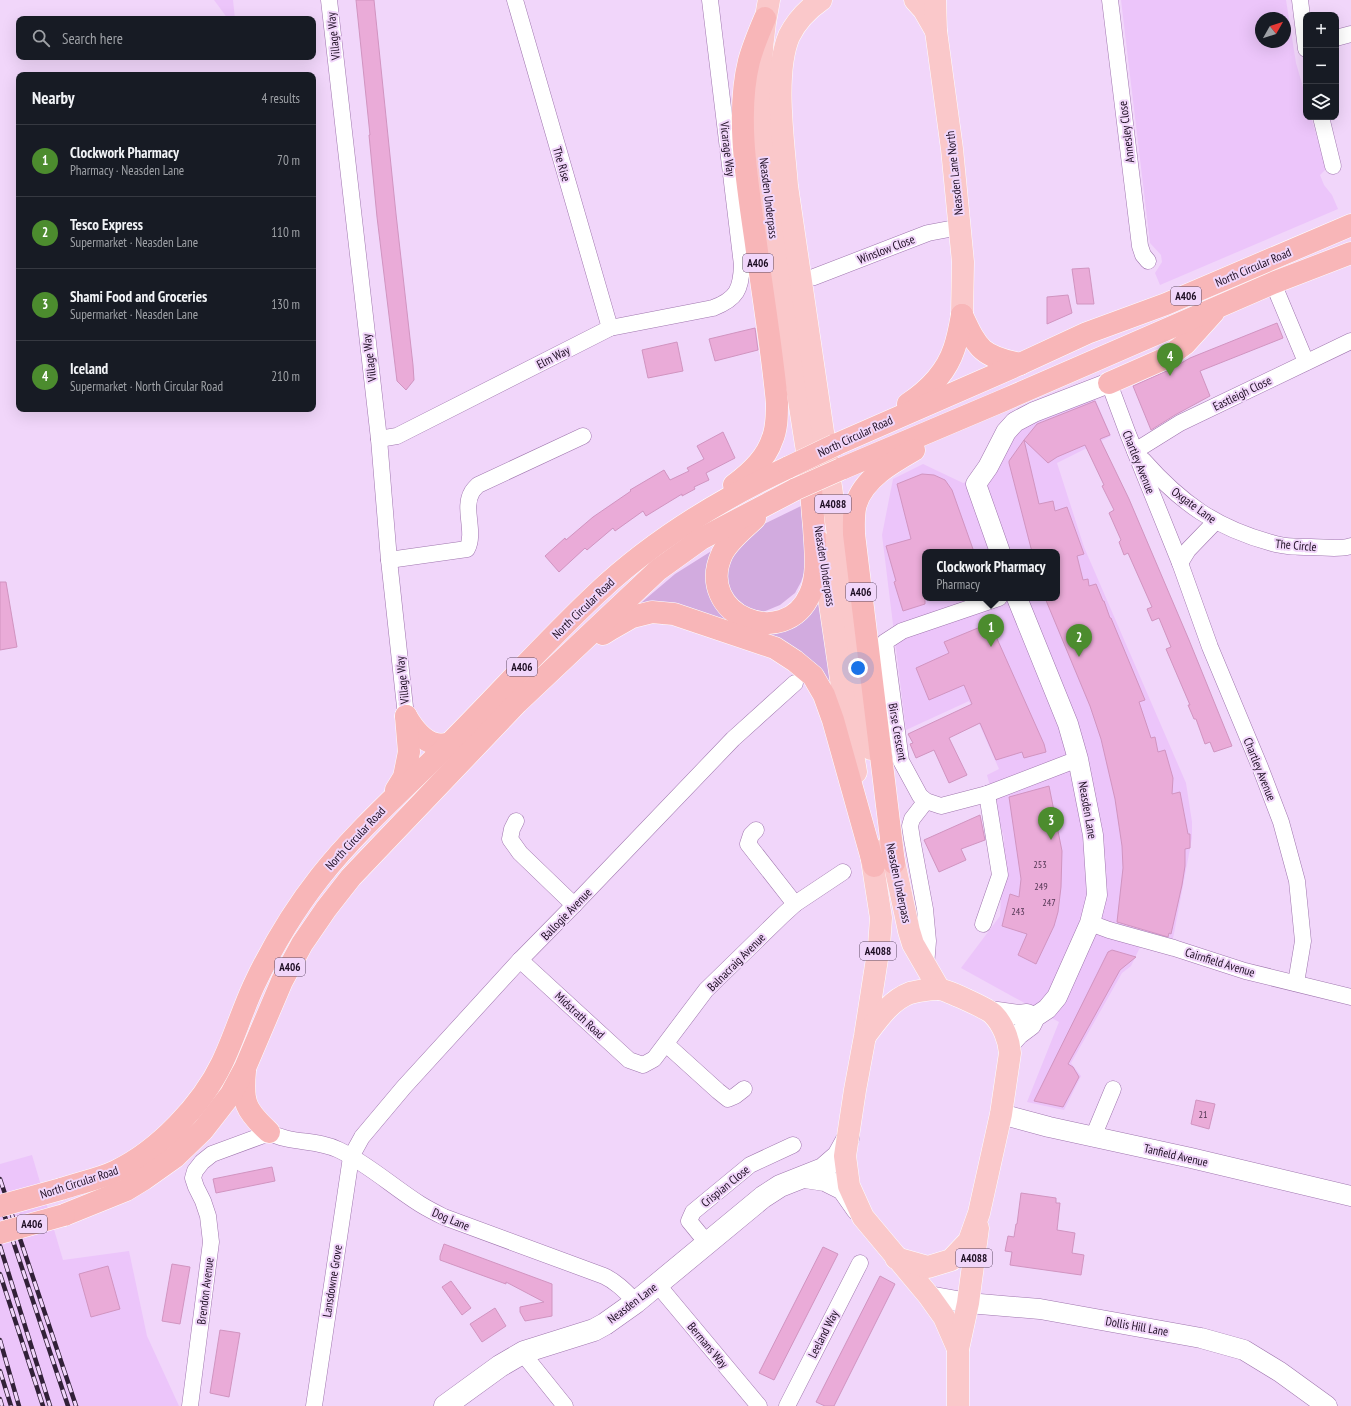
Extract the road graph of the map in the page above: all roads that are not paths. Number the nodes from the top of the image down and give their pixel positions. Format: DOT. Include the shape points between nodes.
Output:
graph roads {
  1 [pos="329,0"];
  2 [pos="515,0"];
  3 [pos="710,0"];
  4 [pos="821,0"];
  5 [pos="915,0"];
  6 [pos="936,0"];
  7 [pos="1110,0"];
  8 [pos="1300,0"];
  9 [pos="767,9"];
  10 [pos="1303,23"];
  11 [pos="936,31"];
  12 [pos="1351,34"];
  13 [pos="1339,37"];
  14 [pos="1323,120"];
  15 [pos="1333,166"];
  16 [pos="1351,225"];
  17 [pos="960,227"];
  18 [pos="1351,253"];
  19 [pos="1148,261"];
  20 [pos="814,277"];
  21 [pos="1274,283"];
  22 [pos="734,296"];
  23 [pos="1216,309"];
  24 [pos="962,315"];
  25 [pos="610,328"];
  26 [pos="1351,341"];
  27 [pos="1306,362"];
  28 [pos="1020,364"];
  29 [pos="1109,383"];
  30 [pos="1004,400"];
  31 [pos="861,433"];
  32 [pos="583,436"];
  33 [pos="379,439"];
  34 [pos="1135,451"];
  35 [pos="800,468"];
  36 [pos="788,493"];
  37 [pos="1215,522"];
  38 [pos="1242,533"];
  39 [pos="664,538"];
  40 [pos="1351,546"];
  41 [pos="999,549"];
  42 [pos="389,560"];
  43 [pos="1180,563"];
  44 [pos="990,601"];
  45 [pos="1018,601"];
  46 [pos="795,684"];
  47 [pos="517,703"];
  48 [pos="406,716"];
  49 [pos="449,744"];
  50 [pos="1078,759"];
  51 [pos="987,794"];
  52 [pos="926,801"];
  53 [pos="388,803"];
  54 [pos="516,821"];
  55 [pos="756,830"];
  56 [pos="884,865"];
  57 [pos="843,872"];
  58 [pos="795,904"];
  59 [pos="574,905"];
  60 [pos="1090,923"];
  61 [pos="983,924"];
  62 [pos="520,960"];
  63 [pos="926,966"];
  64 [pos="1296,983"];
  65 [pos="939,989"];
  66 [pos="1351,997"];
  67 [pos="990,1010"];
  68 [pos="1035,1016"];
  69 [pos="866,1036"];
  70 [pos="666,1044"];
  71 [pos="1009,1045"];
  72 [pos="643,1065"];
  73 [pos="245,1068"];
  74 [pos="744,1089"];
  75 [pos="1113,1089"];
  76 [pos="1000,1114"];
  77 [pos="268,1132"];
  78 [pos="1093,1137"];
  79 [pos="848,1138"];
  80 [pos="793,1145"];
  81 [pos="351,1157"];
  82 [pos="805,1177"];
  83 [pos="1351,1196"];
  84 [pos="0,1206"];
  85 [pos="980,1213"];
  86 [pos="863,1217"];
  87 [pos="0,1233"];
  88 [pos="707,1243"];
  89 [pos="896,1258"];
  90 [pos="860,1263"];
  91 [pos="658,1284"];
  92 [pos="929,1296"];
  93 [pos="636,1302"];
  94 [pos="968,1303"];
  95 [pos="958,1350"];
  96 [pos="524,1352"];
  97 [pos="190,1406"];
  98 [pos="314,1406"];
  99 [pos="445,1406"];
  100 [pos="565,1406"];
  101 [pos="759,1406"];
  102 [pos="787,1406"];
  103 [pos="958,1406"];
  104 [pos="1327,1406"];
  1 -- 33 [label="street, Village Way"];
  2 -- 25 [label="street, The Rise"];
  3 -- 22 [label="street, Vicarage Way" via="742,265 741,281"];
  4 -- 56 [label="main road, Neasden Underpass / A4088" via="799,20 784,51 782,103 787,186 875,774"];
  5 -- 11 [label="main road, Neasden Lane North"];
  6 -- 11 [label="main road, Neasden Lane North"];
  7 -- 19 [label="street, Annesley Close" via="1140,246"];
  8 -- 10 [label="street"];
  9 -- 35 [label="main road, Neasden Underpass / A4088" via="760,76 762,130"];
  9 -- 39 [label="highway, A406" via="749,61 743,117 750,203 778,403 776,424 772,441 763,458 753,469"];
  11 -- 17 [label="main road, Neasden Lane North"];
  12 -- 13 [label="street"];
  14 -- 15 [label="street"];
  16 -- 28 [label="highway, North Circular Road / A406" via="1166,304 1087,333"];
  17 -- 20 [label="street, Winslow Close" via="928,233"];
  17 -- 24 [label="main road, Neasden Lane North" via="963,262"];
  18 -- 21 [label="highway, North Circular Road / A406"];
  21 -- 23 [label="highway, North Circular Road / A406"];
  21 -- 27 [label="street"];
  22 -- 25 [label="street, Elm Way" via="726,303 713,308"];
  23 -- 29 [label="highway" via="1185,344 1166,358"];
  23 -- 30 [label="highway, North Circular Road / A406"];
  24 -- 28 [label="highway" via="976,344 990,356"];
  24 -- 31 [label="highway" via="955,348 937,381 913,400"];
  25 -- 33 [label="street, Elm Way" via="397,436"];
  26 -- 27 [label="street, Eastleigh Close"];
  27 -- 34 [label="street, Eastleigh Close" via="1180,423"];
  28 -- 31 [label="highway, North Circular Road / A406"];
  29 -- 34 [label="street, Chartley Avenue"];
  29 -- 41 [label="street" via="1034,412 1015,422 1006,432 976,484"];
  30 -- 36 [label="highway, North Circular Road / A406, bridge"];
  30 -- 56 [label="highway, A406" via="936,436 882,470 862,492 856,503 854,534"];
  31 -- 35 [label="highway, North Circular Road / A406, bridge" via="835,445"];
  32 -- 42 [label="street" via="478,485 471,493 470,542 467,549"];
  33 -- 42 [label="street, Village Way"];
  34 -- 37 [label="street, Oxgate Lane" via="1162,481 1191,506"];
  34 -- 43 [label="street, Chartley Avenue"];
  35 -- 36 [label="highway, A406" via="816,560 814,580 803,605 793,614 768,623 755,622 743,618 726,604 717,579 718,565 732,540"];
  35 -- 39 [label="highway, North Circular Road / A406" via="757,482 723,500"];
  35 -- 56 [label="main road, Neasden Underpass / A4088" via="829,591 856,777"];
  36 -- 47 [label="highway, North Circular Road / A406" via="701,539 658,570"];
  37 -- 38 [label="street, Oxgate Lane"];
  37 -- 43 [label="street" via="1188,550"];
  38 -- 40 [label="street, The Circle" via="1273,544 1338,548"];
  39 -- 49 [label="highway, North Circular Road / A406" via="597,592"];
  42 -- 48 [label="street, Village Way"];
  43 -- 64 [label="street, Chartley Avenue" via="1210,647 1281,822 1297,881 1304,941"];
  44 -- 52 [label="street, Birse Crescent" via="902,631 885,642 902,761 920,796"];
  45 -- 50 [label="street, Neasden Lane" via="1068,724"];
  46 -- 59 [label="street, Ballogie Avenue" via="733,739"];
  47 -- 56 [label="highway, A406" via="611,629 632,617 652,612 674,614 775,648 813,676 824,695"];
  47 -- 73 [label="highway, North Circular Road / A406" via="351,877 326,909 302,944 282,981"];
  48 -- 49 [label="highway" via="413,729 424,738 436,744"];
  48 -- 53 [label="highway" via="409,752 404,777"];
  49 -- 53 [label="highway, North Circular Road / A406"];
  50 -- 51 [label="street"];
  50 -- 60 [label="street, Neasden Lane" via="1093,835 1097,895"];
  51 -- 52 [label="street" via="941,806"];
  51 -- 61 [label="street" via="1000,875"];
  52 -- 63 [label="street" via="912,819 910,826 925,909 928,941"];
  53 -- 84 [label="highway, North Circular Road / A406, bridge" via="338,855 287,925 254,986 222,1064 182,1121 165,1137 115,1172"];
  54 -- 59 [label="street" via="510,839 520,853"];
  55 -- 58 [label="street" via="748,844"];
  56 -- 63 [label="main road, Neasden Underpass / A4088" via="913,944"];
  56 -- 69 [label="main road, Neasden Underpass / A4088" via="881,918"];
  57 -- 58 [label="street, Balnacraig Avenue"];
  58 -- 70 [label="street, Balnacraig Avenue" via="706,990"];
  59 -- 62 [label="street, Ballogie Avenue"];
  60 -- 64 [label="street, Cairnfield Avenue" via="1245,972"];
  60 -- 68 [label="street, Neasden Lane" via="1057,997 1047,1009"];
  62 -- 72 [label="street, Midstrath Road" via="629,1060"];
  62 -- 81 [label="street, Ballogie Avenue" via="362,1136"];
  63 -- 65 [label="main road, Neasden Underpass / A4088"];
  64 -- 66 [label="street, Cairnfield Avenue"];
  65 -- 67 [label="main road"];
  65 -- 69 [label="main road, A4088" via="911,993 898,999 882,1014"];
  67 -- 68 [label="street"];
  67 -- 71 [label="main road, A4088" via="1000,1024"];
  68 -- 71 [label="street, Neasden Lane" via="1032,1025"];
  69 -- 79 [label="main road, A4088"];
  70 -- 72 [label="street, Balnacraig Avenue" via="654,1059"];
  70 -- 74 [label="street" via="728,1099"];
  71 -- 76 [label="main road, A4088" via="1010,1053"];
  73 -- 77 [label="highway" via="245,1103"];
  73 -- 87 [label="highway, North Circular Road / A406, bridge" via="231,1094 203,1130 175,1157 144,1179 126,1190 64,1215"];
  75 -- 78 [label="street"];
  76 -- 78 [label="street, Tanfield Avenue"];
  76 -- 85 [label="main road, A4088"];
  77 -- 81 [label="street, Dog Lane" via="281,1138 338,1149"];
  77 -- 97 [label="street, Brendon Avenue" via="212,1154 202,1162 193,1178 208,1216 211,1242"];
  78 -- 83 [label="street, Tanfield Avenue"];
  79 -- 82 [label="main road, Neasden Lane" via="838,1156 823,1169"];
  79 -- 86 [label="main road, A4088" via="845,1156 849,1186"];
  80 -- 88 [label="street, Crispian Close" via="750,1166 693,1212 689,1221"];
  81 -- 93 [label="street, Dog Lane" via="444,1218 604,1276 623,1288"];
  81 -- 98 [label="street, Lansdowne Grove"];
  82 -- 86 [label="main road, Neasden Lane" via="825,1180 843,1189"];
  82 -- 88 [label="main road, Neasden Lane" via="780,1186 762,1197"];
  85 -- 89 [label="main road, A4088" via="969,1241 951,1260 928,1267"];
  85 -- 94 [label="main road, A4088"];
  86 -- 89 [label="main road, A4088"];
  88 -- 91 [label="main road, Neasden Lane"];
  89 -- 92 [label="main road, A4088"];
  90 -- 102 [label="street, Leeland Way"];
  91 -- 93 [label="main road, Neasden Lane"];
  91 -- 101 [label="street, Bermans Way"];
  92 -- 94 [label="street, Dollis Hill Lane"];
  92 -- 95 [label="main road, A4088" via="944,1317"];
  93 -- 96 [label="main road, Neasden Lane" via="594,1330"];
  94 -- 95 [label="main road, A4088"];
  94 -- 104 [label="street, Dollis Hill Lane" via="1040,1310 1201,1338 1244,1350"];
  95 -- 103 [label="main road, A4088"];
  96 -- 99 [label="main road, Neasden Lane"];
  96 -- 100 [label="street"];
}
